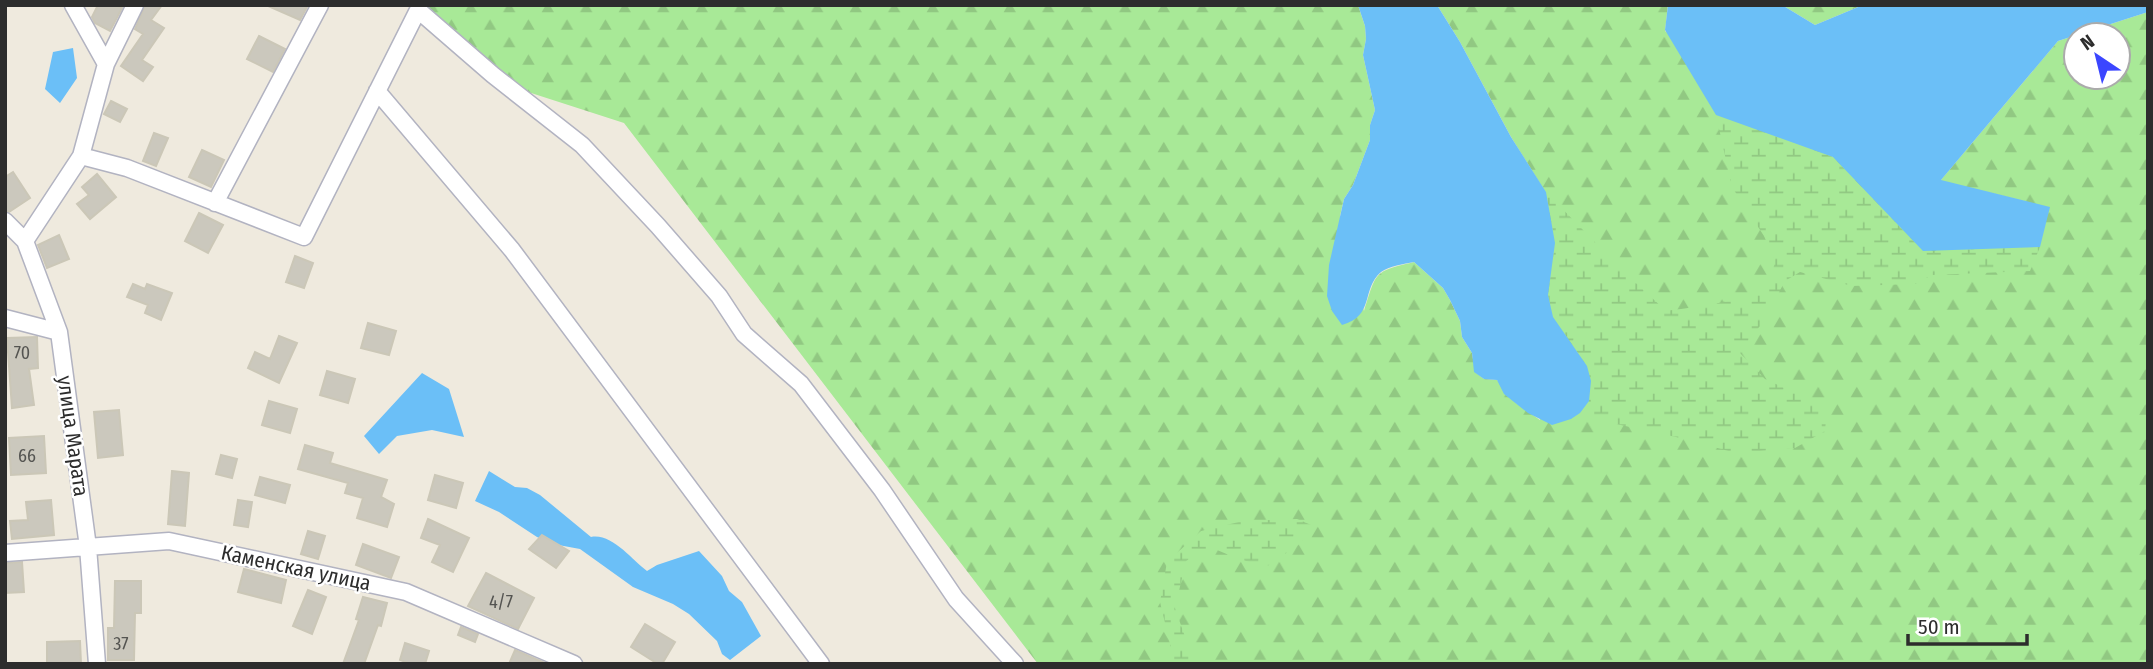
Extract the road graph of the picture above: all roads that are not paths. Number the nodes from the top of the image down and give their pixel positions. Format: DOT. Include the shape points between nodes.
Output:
graph roads {
  1 [pos="73,5"];
  2 [pos="135,5"];
  3 [pos="320,5"];
  4 [pos="106,64"];
  5 [pos="377,91"];
  6 [pos="81,156"];
  7 [pos="215,203"];
  8 [pos="5,221"];
  9 [pos="25,241"];
  10 [pos="5,318"];
  11 [pos="59,332"];
  12 [pos="88,547"];
  13 [pos="5,553"];
  14 [pos="97,664"];
  15 [pos="574,664"];
  16 [pos="821,664"];
  17 [pos="1015,664"];
  1 -- 4 [label="street"];
  2 -- 4 [label="street"];
  3 -- 7 [label="street"];
  4 -- 6 [label="street"];
  5 -- 7 [label="street" via="304,237"];
  5 -- 16 [label="street" via="512,250"];
  5 -- 17 [label="street" via="418,10 582,145 719,296 744,334 801,384 882,490 956,599"];
  6 -- 7 [label="street" via="127,168"];
  6 -- 9 [label="street"];
  8 -- 9 [label="street, улица Марата"];
  9 -- 11 [label="street, улица Марата"];
  10 -- 11 [label="street"];
  11 -- 12 [label="street, улица Марата"];
  12 -- 13 [label="street, Каменская улица"];
  12 -- 14 [label="street, улица Марата"];
  12 -- 15 [label="street, Каменская улица" via="169,541 406,592"];
}
